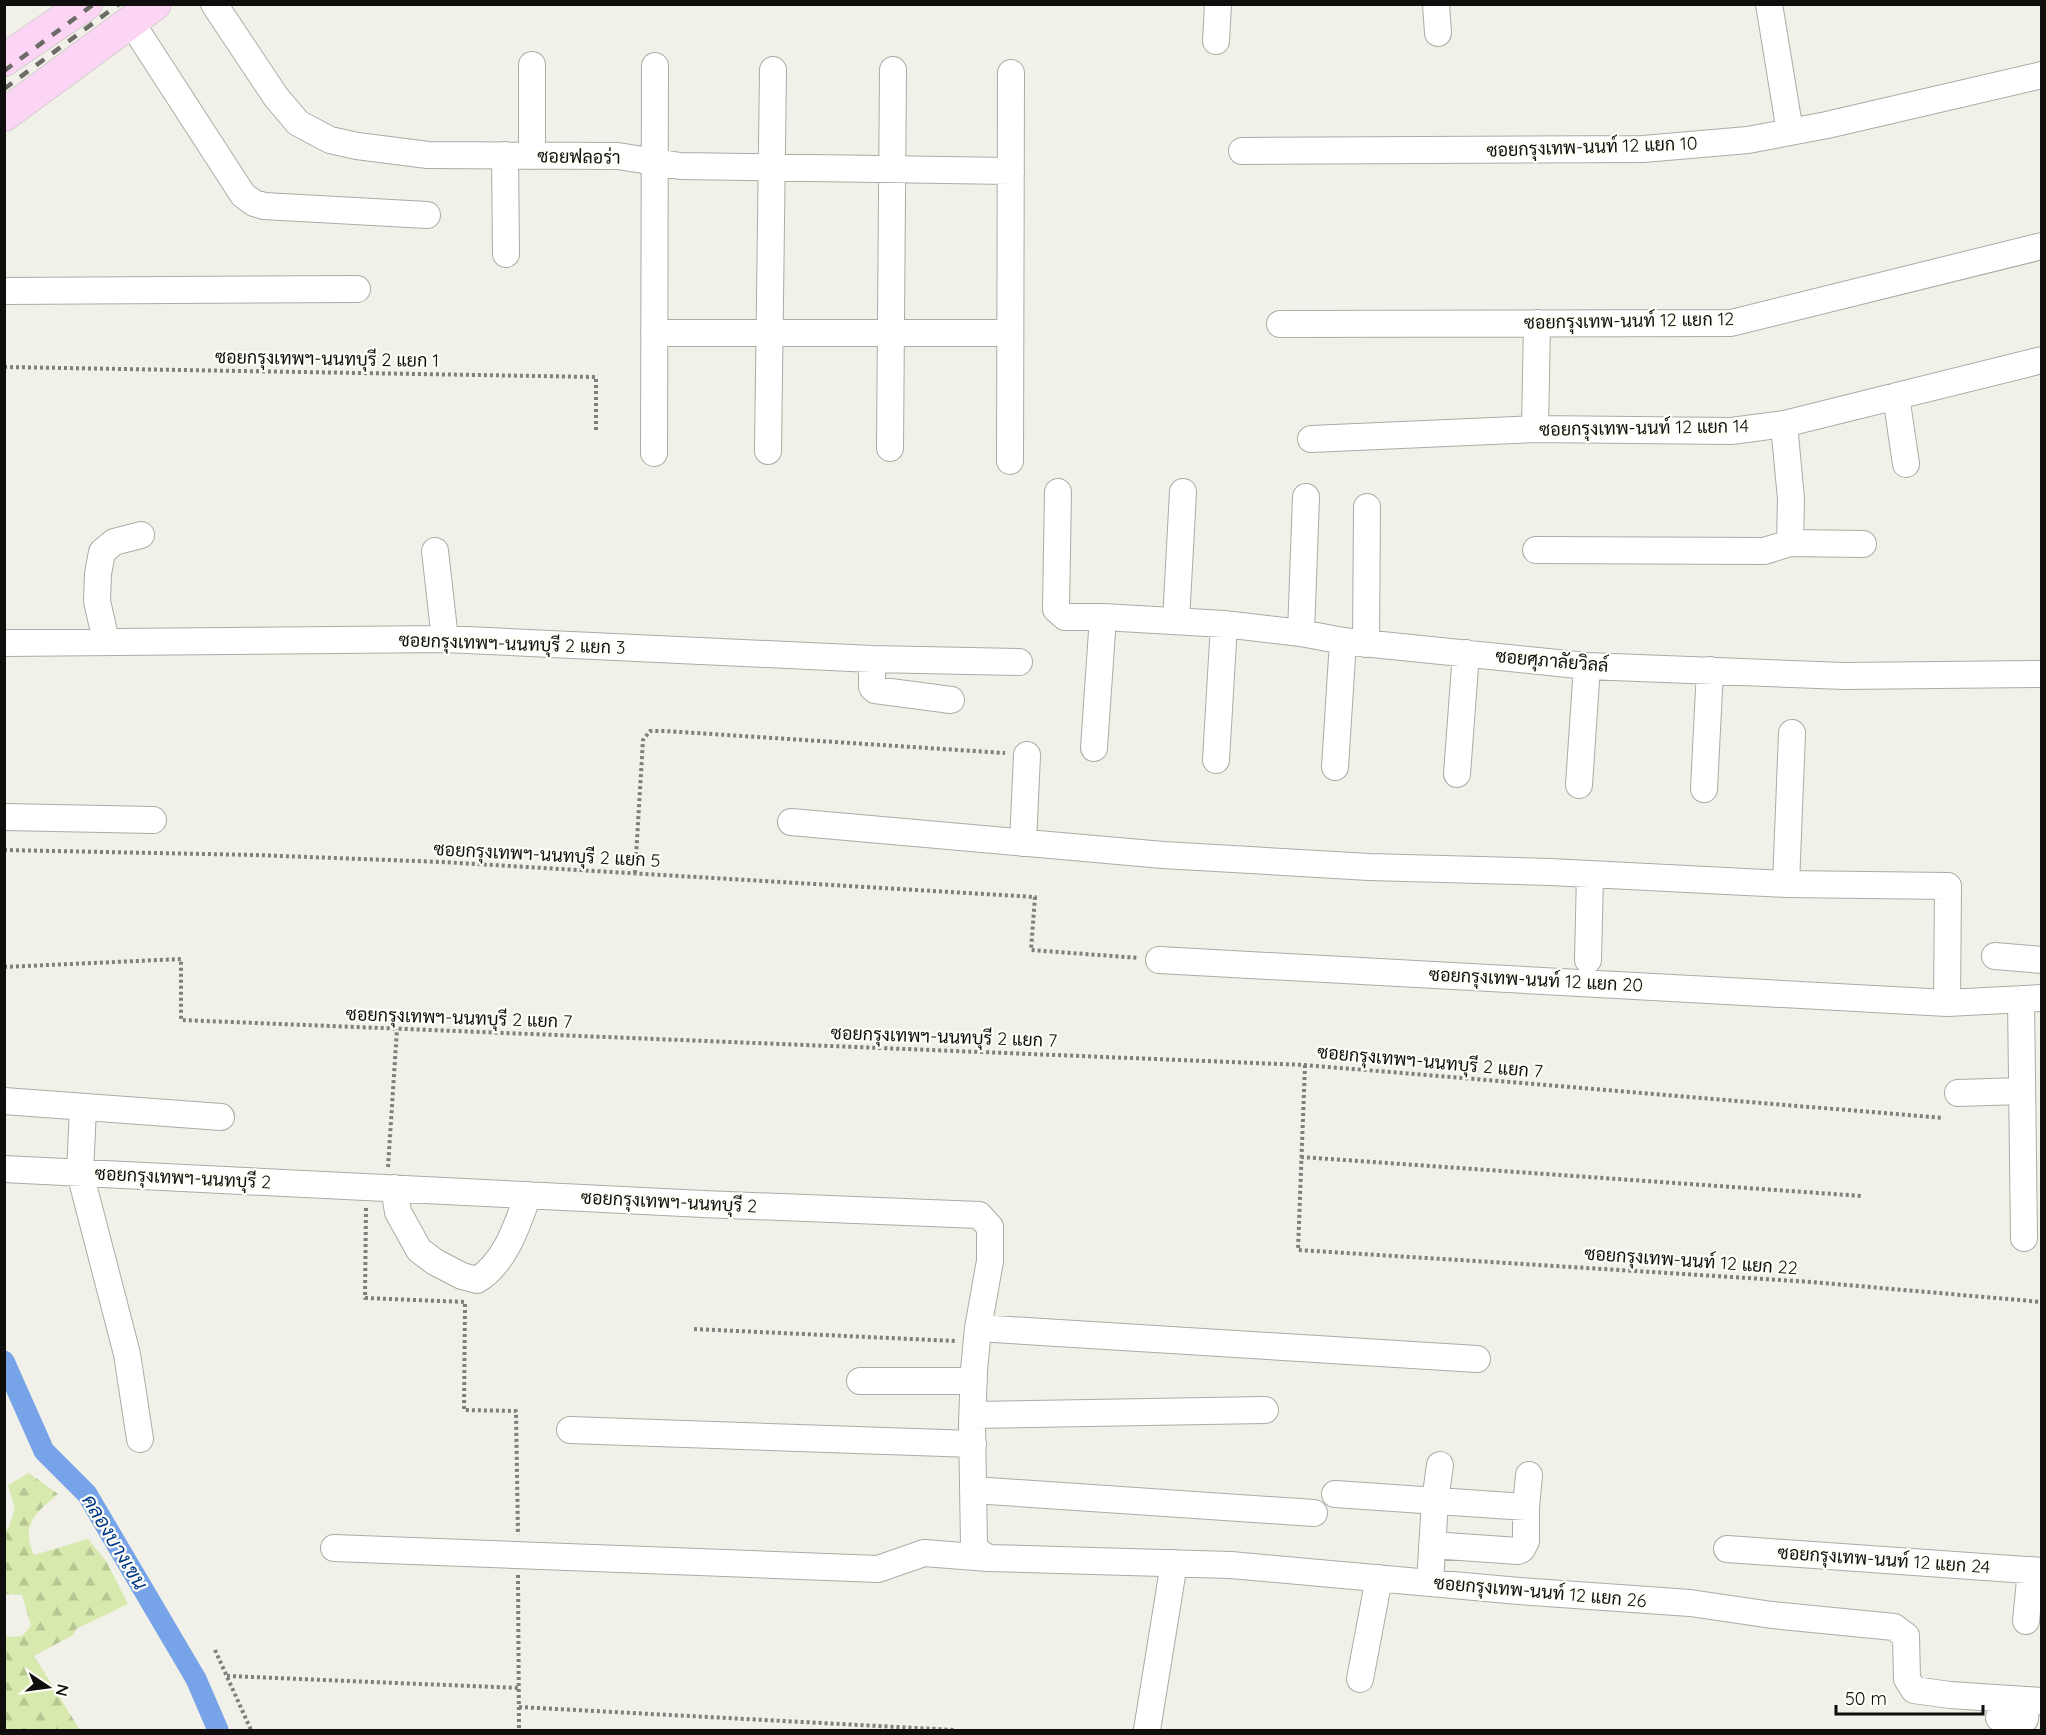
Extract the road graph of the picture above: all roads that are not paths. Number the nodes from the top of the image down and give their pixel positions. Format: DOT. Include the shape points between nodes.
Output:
graph roads {
  1 [pos="86,4"];
  2 [pos="214,4"];
  3 [pos="1218,4"];
  4 [pos="1436,4"];
  5 [pos="1769,4"];
  6 [pos="143,13"];
  7 [pos="56,25"];
  8 [pos="1438,33"];
  9 [pos="1216,41"];
  10 [pos="82,58"];
  11 [pos="4,60"];
  12 [pos="532,65"];
  13 [pos="655,66"];
  14 [pos="773,70"];
  15 [pos="893,70"];
  16 [pos="1011,73"];
  17 [pos="2042,75"];
  18 [pos="4,115"];
  19 [pos="1790,132"];
  20 [pos="1242,151"];
  21 [pos="505,155"];
  22 [pos="532,156"];
  23 [pos="654,161"];
  24 [pos="772,167"];
  25 [pos="892,169"];
  26 [pos="1011,171"];
  27 [pos="427,214"];
  28 [pos="2042,246"];
  29 [pos="506,254"];
  30 [pos="357,289"];
  31 [pos="4,291"];
  32 [pos="1537,323"];
  33 [pos="1280,324"];
  34 [pos="654,333"];
  35 [pos="770,333"];
  36 [pos="891,333"];
  37 [pos="1010,333"];
  38 [pos="2042,360"];
  39 [pos="1896,396"];
  40 [pos="1784,424"];
  41 [pos="1535,429"];
  42 [pos="1311,439"];
  43 [pos="890,448"];
  44 [pos="768,450"];
  45 [pos="654,453"];
  46 [pos="1010,461"];
  47 [pos="1906,464"];
  48 [pos="1058,492"];
  49 [pos="1183,492"];
  50 [pos="1306,497"];
  51 [pos="1367,507"];
  52 [pos="141,535"];
  53 [pos="1790,543"];
  54 [pos="1863,544"];
  55 [pos="1536,550"];
  56 [pos="435,551"];
  57 [pos="1103,617"];
  58 [pos="1176,621"];
  59 [pos="1224,624"];
  60 [pos="1301,633"];
  61 [pos="445,639"];
  62 [pos="106,641"];
  63 [pos="1354,642"];
  64 [pos="4,643"];
  65 [pos="1466,653"];
  66 [pos="872,659"];
  67 [pos="1019,662"];
  68 [pos="1587,666"];
  69 [pos="1710,670"];
  70 [pos="2042,674"];
  71 [pos="951,700"];
  72 [pos="1792,733"];
  73 [pos="1095,748"];
  74 [pos="1027,755"];
  75 [pos="1216,760"];
  76 [pos="1335,767"];
  77 [pos="1457,774"];
  78 [pos="1580,785"];
  79 [pos="1704,789"];
  80 [pos="4,817"];
  81 [pos="153,820"];
  82 [pos="790,822"];
  83 [pos="1023,843"];
  84 [pos="1590,875"];
  85 [pos="1786,884"];
  86 [pos="1995,956"];
  87 [pos="1159,960"];
  88 [pos="1588,960"];
  89 [pos="2042,960"];
  90 [pos="2032,998"];
  91 [pos="1947,1004"];
  92 [pos="2022,1090"];
  93 [pos="1958,1093"];
  94 [pos="4,1101"];
  95 [pos="83,1108"];
  96 [pos="221,1117"];
  97 [pos="4,1169"];
  98 [pos="80,1173"];
  99 [pos="382,1188"];
  100 [pos="528,1195"];
  101 [pos="2024,1238"];
  102 [pos="978,1335"];
  103 [pos="1477,1359"];
  104 [pos="860,1381"];
  105 [pos="974,1381"];
  106 [pos="1265,1410"];
  107 [pos="973,1415"];
  108 [pos="570,1430"];
  109 [pos="140,1439"];
  110 [pos="973,1444"];
  111 [pos="1440,1465"];
  112 [pos="1530,1475"];
  113 [pos="974,1490"];
  114 [pos="1335,1494"];
  115 [pos="1435,1501"];
  116 [pos="1526,1507"];
  117 [pos="1314,1513"];
  118 [pos="1432,1545"];
  119 [pos="334,1548"];
  120 [pos="1727,1549"];
  121 [pos="988,1558"];
  122 [pos="1174,1563"];
  123 [pos="2036,1570"];
  124 [pos="1379,1578"];
  125 [pos="1430,1583"];
  126 [pos="2026,1621"];
  127 [pos="1360,1679"];
  128 [pos="2033,1713"];
  129 [pos="1999,1719"];
  130 [pos="1147,1731"];
  1 -- 7 [label="main road"];
  2 -- 21 [label="street, ซอยฟลอร่า" via="283,106 298,123 330,140 428,155"];
  3 -- 9 [label="street"];
  4 -- 8 [label="street"];
  5 -- 19 [label="street"];
  6 -- 10 [label="main road"];
  6 -- 27 [label="street" via="243,195 254,203"];
  7 -- 10 [label="main road"];
  7 -- 11 [label="main road"];
  10 -- 18 [label="main road"];
  12 -- 22 [label="street"];
  13 -- 23 [label="street"];
  14 -- 24 [label="street"];
  15 -- 25 [label="street"];
  16 -- 26 [label="street"];
  17 -- 19 [label="street, ซอยกรุงเทพ-นนท์ 12 แยก 10"];
  19 -- 20 [label="street, ซอยกรุงเทพ-นนท์ 12 แยก 10" via="1748,140 1643,149"];
  21 -- 22 [label="street, ซอยฟลอร่า"];
  21 -- 29 [label="street"];
  22 -- 23 [label="street, ซอยฟลอร่า" via="618,156"];
  23 -- 24 [label="street, ซอยฟลอร่า" via="680,166"];
  23 -- 34 [label="street"];
  24 -- 25 [label="street, ซอยฟลอร่า"];
  24 -- 35 [label="street"];
  25 -- 26 [label="street, ซอยฟลอร่า"];
  25 -- 36 [label="street"];
  26 -- 37 [label="street"];
  28 -- 32 [label="street, ซอยกรุงเทพ-นนท์ 12 แยก 12" via="1731,323"];
  30 -- 31 [label="street"];
  32 -- 33 [label="street, ซอยกรุงเทพ-นนท์ 12 แยก 12"];
  32 -- 41 [label="street"];
  34 -- 35 [label="street"];
  34 -- 45 [label="street"];
  35 -- 36 [label="street"];
  35 -- 44 [label="street"];
  36 -- 37 [label="street"];
  36 -- 43 [label="street"];
  37 -- 46 [label="street"];
  38 -- 39 [label="street, ซอยกรุงเทพ-นนท์ 12 แยก 14"];
  39 -- 40 [label="street, ซอยกรุงเทพ-นนท์ 12 แยก 14"];
  39 -- 47 [label="street"];
  40 -- 41 [label="street, ซอยกรุงเทพ-นนท์ 12 แยก 14" via="1731,431"];
  40 -- 53 [label="street" via="1791,499"];
  41 -- 42 [label="street, ซอยกรุงเทพ-นนท์ 12 แยก 14"];
  48 -- 57 [label="street, ซอยศุภาลัยวิลล์" via="1056,609 1065,617"];
  49 -- 58 [label="street"];
  50 -- 60 [label="street"];
  51 -- 63 [label="street"];
  52 -- 62 [label="street" via="114,542 102,552 97,601"];
  53 -- 54 [label="street"];
  53 -- 55 [label="street" via="1764,551"];
  56 -- 61 [label="street"];
  57 -- 58 [label="street, ซอยศุภาลัยวิลล์"];
  57 -- 73 [label="street"];
  58 -- 59 [label="street, ซอยศุภาลัยวิลล์"];
  59 -- 60 [label="street, ซอยศุภาลัยวิลล์"];
  59 -- 75 [label="street"];
  60 -- 63 [label="street, ซอยศุภาลัยวิลล์"];
  61 -- 62 [label="street, ซอยกรุงเทพฯ-นนทบุรี 2 แยก 3"];
  61 -- 66 [label="street, ซอยกรุงเทพฯ-นนทบุรี 2 แยก 3"];
  62 -- 64 [label="street, ซอยกรุงเทพฯ-นนทบุรี 2 แยก 3"];
  63 -- 65 [label="street, ซอยศุภาลัยวิลล์"];
  63 -- 76 [label="street"];
  65 -- 68 [label="street, ซอยศุภาลัยวิลล์"];
  65 -- 77 [label="street"];
  66 -- 67 [label="street, ซอยกรุงเทพฯ-นนทบุรี 2 แยก 3"];
  66 -- 71 [label="street" via="875,690"];
  68 -- 69 [label="street, ซอยศุภาลัยวิลล์"];
  68 -- 78 [label="street"];
  69 -- 70 [label="street, ซอยศุภาลัยวิลล์" via="1844,676"];
  69 -- 79 [label="street"];
  72 -- 85 [label="street"];
  74 -- 83 [label="street"];
  80 -- 81 [label="street"];
  82 -- 83 [label="street"];
  83 -- 84 [label="street" via="1163,855"];
  84 -- 85 [label="street"];
  84 -- 88 [label="street"];
  85 -- 91 [label="street" via="1948,886"];
  86 -- 89 [label="street"];
  87 -- 91 [label="street, ซอยกรุงเทพ-นนท์ 12 แยก 20"];
  90 -- 91 [label="street, ซอยกรุงเทพ-นนท์ 12 แยก 20"];
  90 -- 92 [label="street"];
  92 -- 93 [label="street"];
  92 -- 101 [label="street"];
  94 -- 95 [label="street"];
  95 -- 96 [label="street"];
  95 -- 98 [label="street"];
  97 -- 98 [label="street, ซอยกรุงเทพฯ-นนทบุรี 2"];
  98 -- 99 [label="street, ซอยกรุงเทพฯ-นนทบุรี 2"];
  98 -- 109 [label="street" via="127,1354"];
  99 -- 100 [label="street, ซอยกรุงเทพฯ-นนทบุรี 2"];
  99 -- 100 [label="street" via="419,1250 462,1276 477,1280 500,1257 517,1227"];
  100 -- 102 [label="street, ซอยกรุงเทพฯ-นนทบุรี 2" via="980,1215 990,1227 990,1261"];
  102 -- 103 [label="street"];
  102 -- 105 [label="street, ซอยกรุงเทพฯ-นนทบุรี 2"];
  104 -- 105 [label="street"];
  105 -- 107 [label="street, ซอยกรุงเทพฯ-นนทบุรี 2"];
  106 -- 107 [label="street"];
  107 -- 110 [label="street, ซอยกรุงเทพฯ-นนทบุรี 2"];
  108 -- 110 [label="street"];
  110 -- 113 [label="street, ซอยกรุงเทพฯ-นนทบุรี 2"];
  111 -- 115 [label="street"];
  112 -- 116 [label="street"];
  113 -- 117 [label="street"];
  113 -- 121 [label="street, ซอยกรุงเทพฯ-นนทบุรี 2" via="974,1545"];
  114 -- 115 [label="street"];
  115 -- 116 [label="street"];
  115 -- 118 [label="street"];
  116 -- 118 [label="street" via="1526,1541 1518,1551"];
  118 -- 125 [label="street"];
  119 -- 121 [label="street, ซอยกรุงเทพ-นนท์ 12 แยก 26" via="878,1569 924,1553"];
  120 -- 123 [label="street, ซอยกรุงเทพ-นนท์ 12 แยก 24"];
  121 -- 122 [label="street, ซอยกรุงเทพ-นนท์ 12 แยก 26"];
  122 -- 124 [label="street, ซอยกรุงเทพ-นนท์ 12 แยก 26"];
  122 -- 130 [label="street"];
  123 -- 126 [label="street"];
  124 -- 125 [label="street, ซอยกรุงเทพ-นนท์ 12 แยก 26"];
  124 -- 127 [label="street"];
  125 -- 128 [label="street, ซอยกรุงเทพ-นนท์ 12 แยก 26" via="1690,1603 1894,1627 1906,1636 1908,1679 1914,1690"];
  128 -- 129 [label="street"];
}
